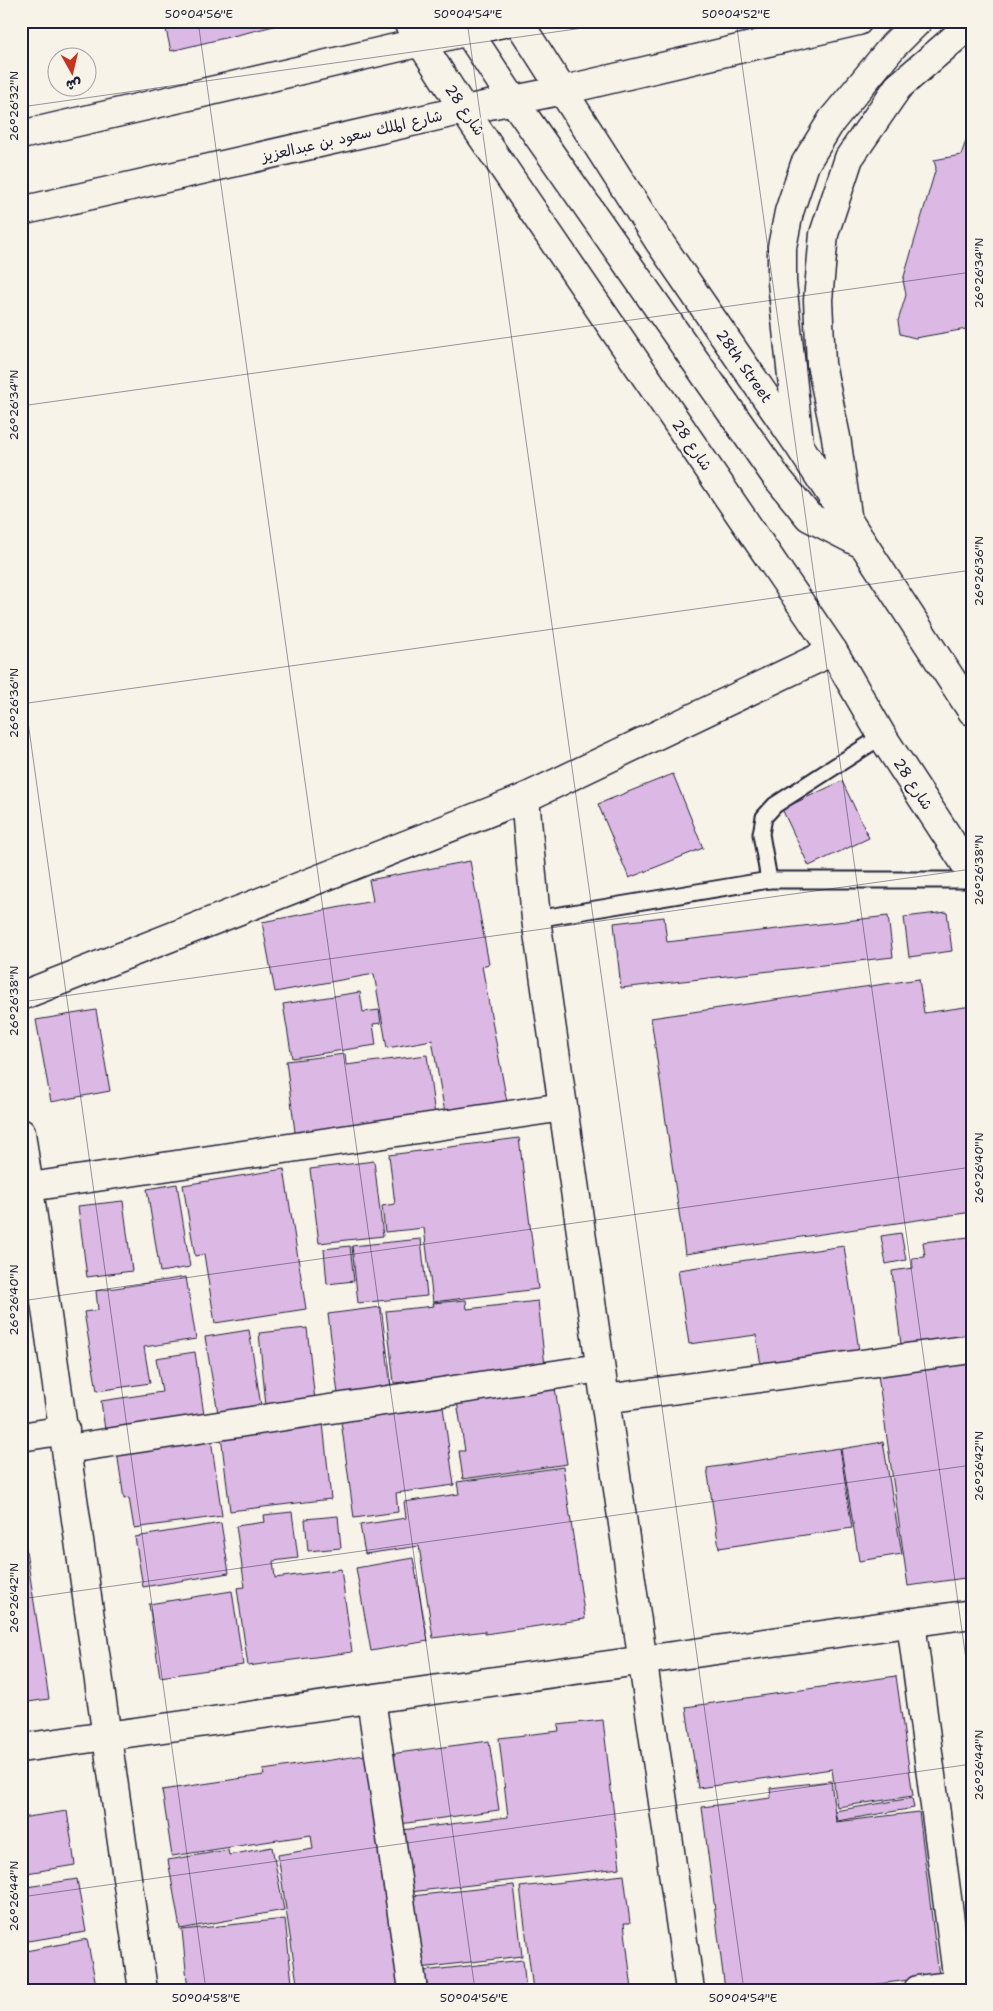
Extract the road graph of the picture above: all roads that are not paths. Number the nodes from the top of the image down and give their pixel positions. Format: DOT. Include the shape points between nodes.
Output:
graph roads {
  1 [pos="512,21"];
  2 [pos="518,21"];
  3 [pos="858,21"];
  4 [pos="918,21"];
  5 [pos="463,26"];
  6 [pos="972,27"];
  7 [pos="413,32"];
  8 [pos="564,90"];
  9 [pos="513,100"];
  10 [pos="464,110"];
  11 [pos="21,135"];
  12 [pos="21,211"];
  13 [pos="800,447"];
  14 [pos="855,534"];
  15 [pos="833,651"];
  16 [pos="971,706"];
  17 [pos="882,736"];
  18 [pos="525,798"];
  19 [pos="972,874"];
  20 [pos="769,880"];
  21 [pos="972,880"];
  22 [pos="536,919"];
  23 [pos="21,996"];
  24 [pos="563,1107"];
  25 [pos="21,1133"];
  26 [pos="30,1188"];
  27 [pos="972,1348"];
  28 [pos="600,1368"];
  29 [pos="605,1399"];
  30 [pos="21,1438"];
  31 [pos="66,1439"];
  32 [pos="972,1614"];
  33 [pos="911,1622"];
  34 [pos="642,1660"];
  35 [pos="371,1698"];
  36 [pos="108,1736"];
  37 [pos="21,1748"];
  38 [pos="959,1988"];
  39 [pos="144,1990"];
  40 [pos="414,1990"];
  41 [pos="690,1990"];
  42 [pos="918,1990"];
  1 -- 5 [label="street"];
  2 -- 8 [label="street, 28th Street"];
  3 -- 8 [label="street, شارع الملك سعود بن عبدالعزيز"];
  4 -- 13 [label="street" via="832,120 805,164 789,212 782,247 782,282"];
  5 -- 7 [label="street"];
  5 -- 9 [label="street"];
  6 -- 14 [label="street" via="898,87 848,158 824,234 818,300 821,364"];
  7 -- 10 [label="street, شارع 28"];
  7 -- 11 [label="street"];
  8 -- 9 [label="street, شارع الملك سعود بن عبدالعزيز"];
  8 -- 13 [label="street, 28th Street" via="658,240"];
  9 -- 10 [label="street, شارع الملك سعود بن عبدالعزيز"];
  9 -- 14 [label="street" via="775,475 809,517"];
  10 -- 12 [label="street, شارع الملك سعود بن عبدالعزيز"];
  10 -- 15 [label="street, شارع 28"];
  13 -- 14 [label="street, 28th Street"];
  14 -- 16 [label="street, 28th Street"];
  15 -- 17 [label="street, شارع 28"];
  15 -- 18 [label="street"];
  17 -- 19 [label="street, شارع 28"];
  17 -- 20 [label="lane" via="775,805 764,817 761,834"];
  18 -- 22 [label="street"];
  18 -- 23 [label="street"];
  20 -- 21 [label="lane"];
  20 -- 22 [label="lane"];
  22 -- 24 [label="street"];
  24 -- 26 [label="street"];
  24 -- 28 [label="street"];
  25 -- 26 [label="street"];
  26 -- 31 [label="street"];
  27 -- 29 [label="street"];
  28 -- 29 [label="street"];
  28 -- 31 [label="street"];
  29 -- 34 [label="street"];
  30 -- 31 [label="street"];
  31 -- 36 [label="street"];
  32 -- 33 [label="street"];
  33 -- 34 [label="street"];
  33 -- 38 [label="street"];
  34 -- 35 [label="street"];
  34 -- 41 [label="street"];
  35 -- 36 [label="street"];
  35 -- 40 [label="street"];
  36 -- 37 [label="street"];
  36 -- 39 [label="street"];
  38 -- 42 [label="street"];
}
